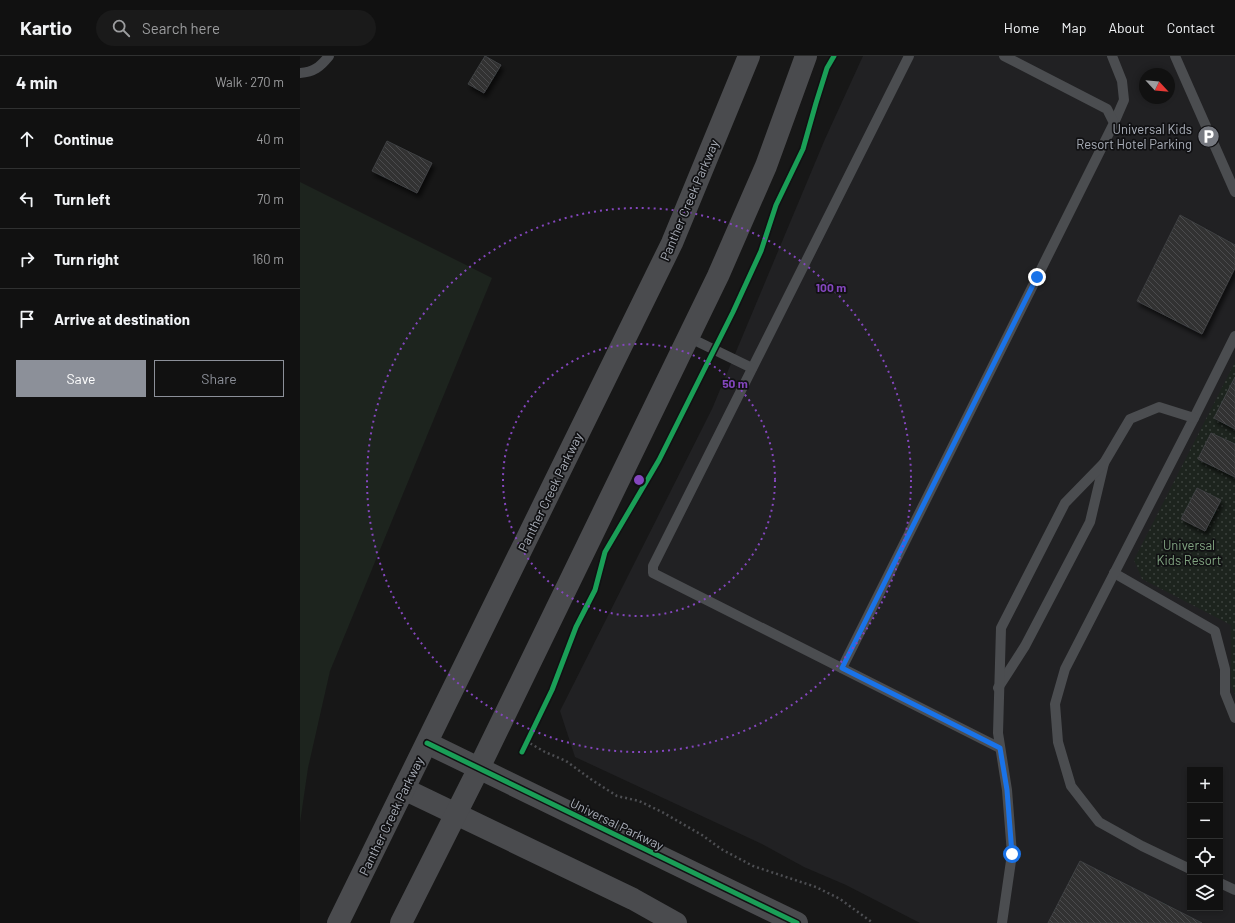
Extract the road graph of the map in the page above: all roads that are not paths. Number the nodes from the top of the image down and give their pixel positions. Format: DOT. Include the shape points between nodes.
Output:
graph roads {
  1 [pos="329,56"];
  2 [pos="749,56"];
  3 [pos="806,56"];
  4 [pos="909,56"];
  5 [pos="1004,56"];
  6 [pos="1112,56"];
  7 [pos="1175,56"];
  8 [pos="300,73"];
  9 [pos="1114,123"];
  10 [pos="1235,192"];
  11 [pos="1235,336"];
  12 [pos="688,337"];
  13 [pos="752,368"];
  14 [pos="1194,418"];
  15 [pos="1104,463"];
  16 [pos="1114,573"];
  17 [pos="842,668"];
  18 [pos="998,688"];
  19 [pos="1235,718"];
  20 [pos="427,744"];
  21 [pos="1000,748"];
  22 [pos="479,768"];
  23 [pos="404,789"];
  24 [pos="456,814"];
  25 [pos="1187,868"];
  26 [pos="1223,884"];
  27 [pos="1235,890"];
  28 [pos="338,923"];
  29 [pos="401,923"];
  30 [pos="676,923"];
  31 [pos="797,923"];
  32 [pos="1002,923"];
  1 -- 8 [label="lane" via="311,72"];
  2 -- 20 [label="main road, Panther Creek Parkway" via="672,244"];
  3 -- 12 [label="main road" via="762,173 718,276"];
  4 -- 13 [label="lane"];
  5 -- 9 [label="lane" via="1108,109"];
  6 -- 9 [label="lane" via="1122,81 1124,100"];
  7 -- 10 [label="lane"];
  9 -- 17 [label="lane"];
  11 -- 14 [label="lane"];
  12 -- 13 [label="lane"];
  12 -- 22 [label="main road"];
  13 -- 17 [label="lane" via="653,566 653,574"];
  14 -- 15 [label="lane" via="1158,407 1130,419"];
  14 -- 16 [label="lane"];
  15 -- 18 [label="lane" via="1090,522 1025,646"];
  15 -- 18 [label="lane" via="1065,503 1001,628"];
  16 -- 19 [label="lane" via="1215,631 1225,669 1224,693"];
  16 -- 25 [label="lane" via="1065,668 1055,704 1058,742 1071,786 1099,822"];
  17 -- 21 [label="lane"];
  18 -- 21 [label="lane"];
  20 -- 22 [label="main road, Universal Parkway"];
  20 -- 23 [label="main road, Panther Creek Parkway"];
  21 -- 32 [label="lane" via="1007,790 1012,854"];
  22 -- 24 [label="main road"];
  22 -- 31 [label="main road, Universal Parkway"];
  23 -- 24 [label="main road"];
  23 -- 28 [label="main road, Panther Creek Parkway"];
  24 -- 29 [label="main road"];
  24 -- 30 [label="main road" via="633,899"];
  26 -- 27 [label="lane"];
}
